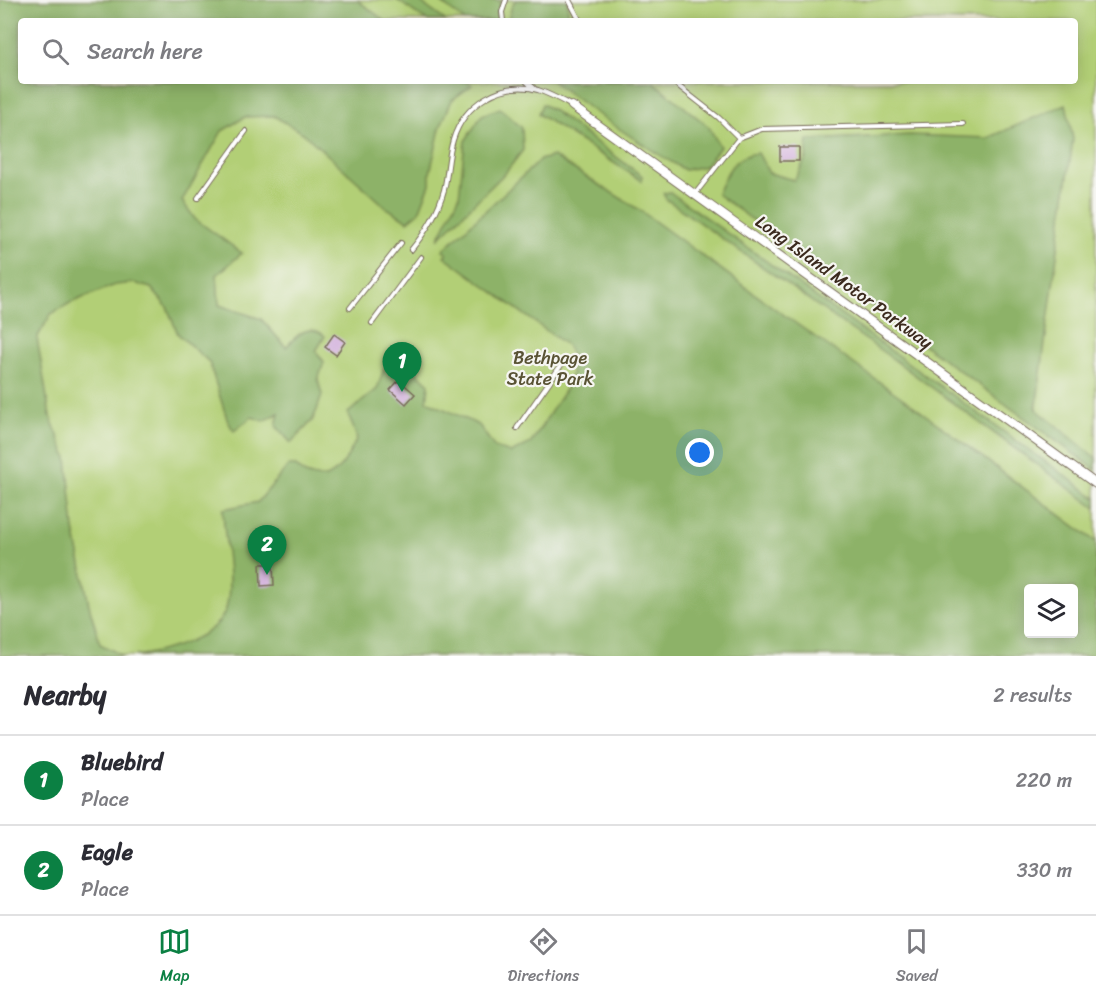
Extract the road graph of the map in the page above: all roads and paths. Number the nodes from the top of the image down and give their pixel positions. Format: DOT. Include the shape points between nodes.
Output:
graph roads {
  1 [pos="506,0"];
  2 [pos="569,0"];
  3 [pos="503,18"];
  4 [pos="578,18"];
  5 [pos="529,84"];
  6 [pos="676,84"];
  7 [pos="536,90"];
  8 [pos="572,106"];
  9 [pos="963,124"];
  10 [pos="246,131"];
  11 [pos="739,138"];
  12 [pos="695,195"];
  13 [pos="198,198"];
  14 [pos="401,243"];
  15 [pos="411,250"];
  16 [pos="421,257"];
  17 [pos="350,308"];
  18 [pos="372,323"];
  19 [pos="564,361"];
  20 [pos="517,428"];
  21 [pos="1096,483"];
  1 -- 3 [label="lane"];
  2 -- 4 [label="lane"];
  5 -- 7 [label="lane"];
  6 -- 11 [label="lane"];
  7 -- 8 [label="lane"];
  7 -- 15 [label="lane" via="512,88 492,93 475,104 461,121 453,140 444,191"];
  8 -- 12 [label="street, Long Island Motor Parkway"];
  9 -- 11 [label="lane" via="762,129"];
  10 -- 13 [label="lane"];
  11 -- 12 [label="lane"];
  12 -- 21 [label="street, Long Island Motor Parkway"];
  14 -- 17 [label="lane"];
  16 -- 18 [label="lane"];
  19 -- 20 [label="lane"];
}
